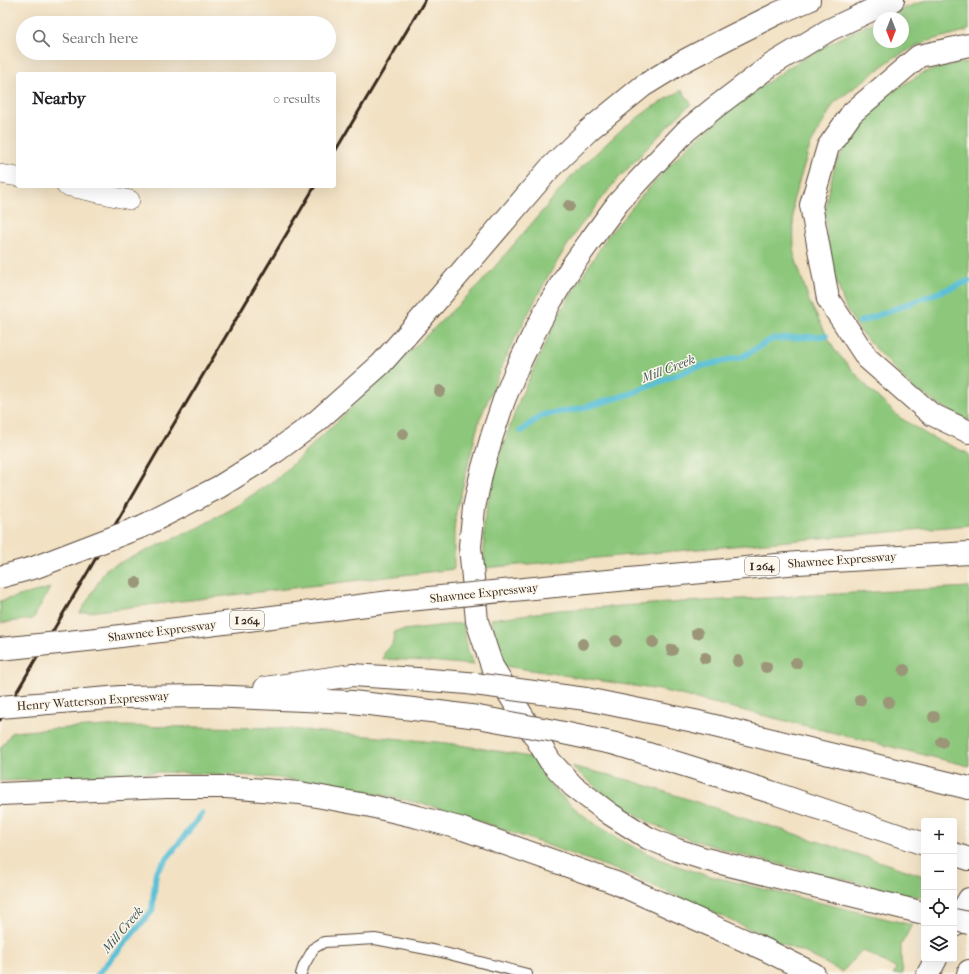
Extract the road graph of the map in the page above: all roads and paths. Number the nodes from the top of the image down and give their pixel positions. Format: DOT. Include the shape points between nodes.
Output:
graph roads {
  1 [pos="809,0"];
  2 [pos="893,0"];
  3 [pos="969,45"];
  4 [pos="0,174"];
  5 [pos="16,177"];
  6 [pos="75,188"];
  7 [pos="130,200"];
  8 [pos="969,432"];
  9 [pos="969,553"];
  10 [pos="0,577"];
  11 [pos="0,649"];
  12 [pos="210,696"];
  13 [pos="0,707"];
  14 [pos="969,788"];
  15 [pos="0,794"];
  16 [pos="921,843"];
  17 [pos="957,855"];
  18 [pos="969,859"];
  19 [pos="969,899"];
  20 [pos="921,912"];
  21 [pos="957,921"];
  22 [pos="957,921"];
  23 [pos="969,923"];
  24 [pos="934,962"];
  25 [pos="301,974"];
  26 [pos="527,974"];
  27 [pos="814,974"];
  28 [pos="928,974"];
  1 -- 10 [label="main road, bridge" via="682,62 643,86 589,130 550,168 381,364 316,422 275,452 219,487 143,526 36,567"];
  2 -- 20 [label="main road" via="829,30 759,74 686,131 614,209 572,266 517,368 504,400 482,471 474,508 470,546 477,621 492,666 550,761 573,786 648,838 677,850"];
  3 -- 8 [label="main road" via="919,56 852,113 828,147 811,205 828,299 867,358 931,414"];
  4 -- 5 [label="street"];
  6 -- 7 [label="street"];
  9 -- 11 [label="main road, Shawnee Expressway / I 264, bridge" via="798,563 398,601"];
  12 -- 13 [label="main road, Henry Watterson Expressway, bridge" via="121,697"];
  12 -- 14 [label="main road, bridge" via="352,675 467,683 586,699 694,721"];
  12 -- 16 [label="main road, bridge" via="352,702 478,717 542,728 616,744 771,792"];
  15 -- 27 [label="main road" via="226,787 300,793 371,806 463,829 616,883"];
  17 -- 18 [label="main road"];
  19 -- 21 [label="main road"];
  22 -- 23 [label="main road, bridge"];
  24 -- 28 [label="main road"];
  25 -- 26 [label="lane" via="314,948 324,942 375,939 437,951"];
}
